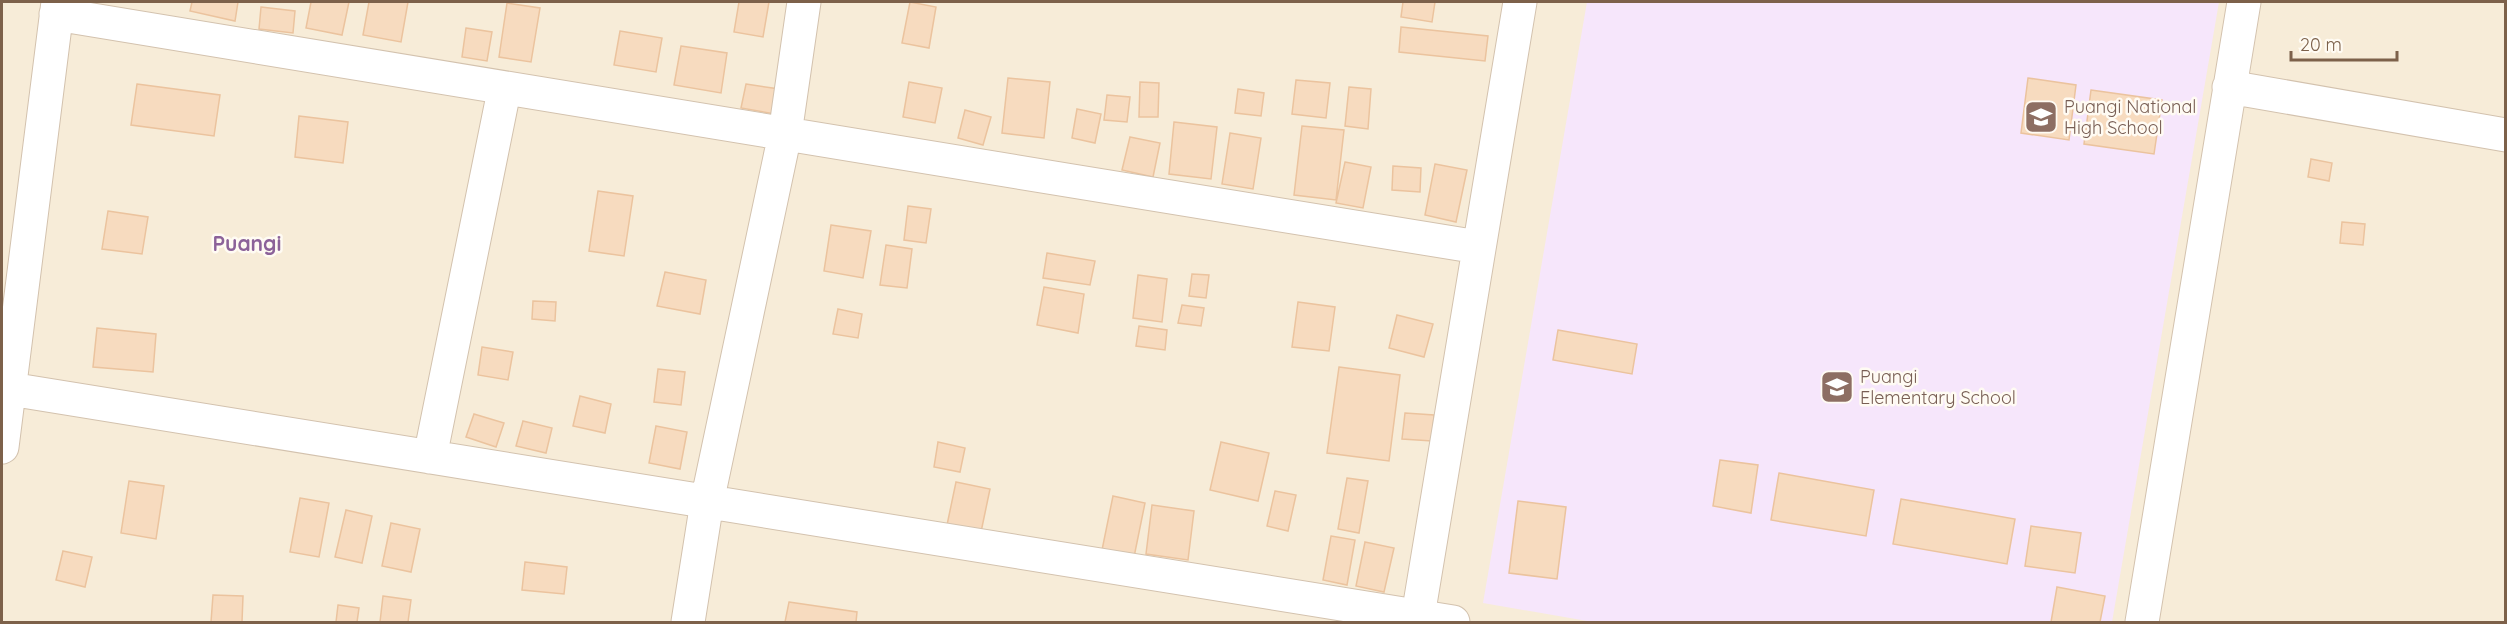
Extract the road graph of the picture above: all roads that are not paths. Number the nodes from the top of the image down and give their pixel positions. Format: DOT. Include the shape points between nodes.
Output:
graph roads {
  1 [pos="804,2"];
  2 [pos="1520,2"];
  3 [pos="2244,2"];
  4 [pos="57,8"];
  5 [pos="2229,87"];
  6 [pos="504,91"];
  7 [pos="785,134"];
  8 [pos="2505,135"];
  9 [pos="1478,247"];
  10 [pos="10,389"];
  11 [pos="2,447"];
  12 [pos="430,457"];
  13 [pos="707,502"];
  14 [pos="1417,619"];
  15 [pos="688,622"];
  16 [pos="1453,622"];
  17 [pos="2142,622"];
  1 -- 7 [label="street"];
  2 -- 9 [label="street"];
  3 -- 5 [label="street"];
  4 -- 6 [label="street"];
  4 -- 10 [label="street"];
  5 -- 8 [label="street"];
  5 -- 17 [label="street"];
  6 -- 7 [label="street"];
  6 -- 12 [label="street"];
  7 -- 9 [label="street"];
  7 -- 13 [label="street"];
  9 -- 14 [label="street"];
  10 -- 11 [label="street"];
  10 -- 12 [label="street"];
  12 -- 13 [label="street"];
  13 -- 14 [label="street"];
  13 -- 15 [label="street"];
  14 -- 16 [label="street"];
}
